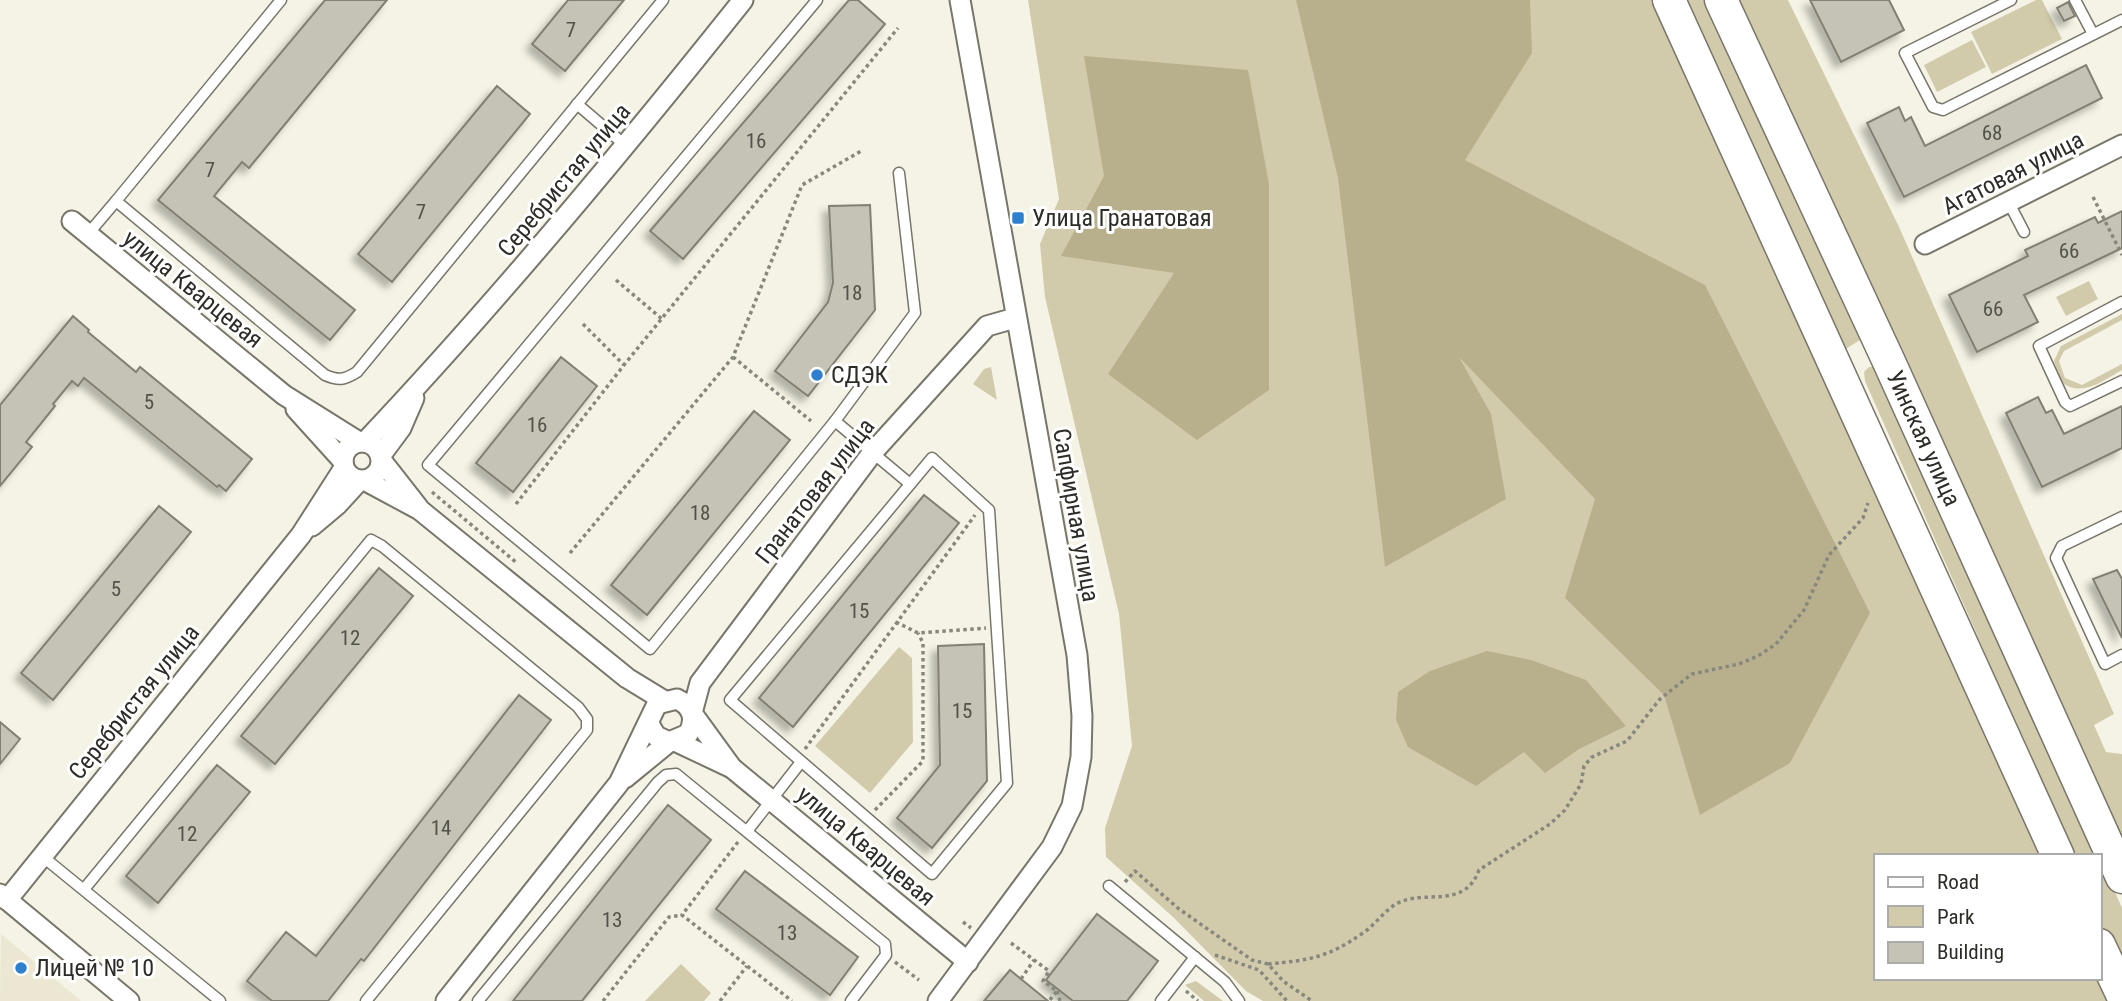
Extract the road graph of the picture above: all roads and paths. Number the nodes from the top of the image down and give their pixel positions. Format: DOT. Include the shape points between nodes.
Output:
graph roads {
  1 [pos="281,0"];
  2 [pos="663,0"];
  3 [pos="743,0"];
  4 [pos="817,0"];
  5 [pos="960,0"];
  6 [pos="1669,0"];
  7 [pos="1720,0"];
  8 [pos="2011,0"];
  9 [pos="2075,0"];
  10 [pos="2122,20"];
  11 [pos="898,28"];
  12 [pos="2093,34"];
  13 [pos="577,104"];
  14 [pos="2122,145"];
  15 [pos="627,146"];
  16 [pos="863,150"];
  17 [pos="899,173"];
  18 [pos="2093,197"];
  19 [pos="116,201"];
  20 [pos="2008,202"];
  21 [pos="72,221"];
  22 [pos="2024,232"];
  23 [pos="88,234"];
  24 [pos="1925,244"];
  25 [pos="2122,255"];
  26 [pos="616,279"];
  27 [pos="2122,302"];
  28 [pos="1015,318"];
  29 [pos="662,319"];
  30 [pos="583,324"];
  31 [pos="733,357"];
  32 [pos="1890,364"];
  33 [pos="624,365"];
  34 [pos="2122,381"];
  35 [pos="284,395"];
  36 [pos="811,421"];
  37 [pos="835,421"];
  38 [pos="372,450"];
  39 [pos="873,452"];
  40 [pos="353,473"];
  41 [pos="910,484"];
  42 [pos="424,485"];
  43 [pos="984,503"];
  44 [pos="1868,503"];
  45 [pos="516,504"];
  46 [pos="420,510"];
  47 [pos="2122,517"];
  48 [pos="570,553"];
  49 [pos="527,571"];
  50 [pos="897,622"];
  51 [pos="998,627"];
  52 [pos="918,634"];
  53 [pos="2122,655"];
  54 [pos="627,678"];
  55 [pos="700,683"];
  56 [pos="666,699"];
  57 [pos="1988,702"];
  58 [pos="692,713"];
  59 [pos="649,720"];
  60 [pos="673,742"];
  61 [pos="799,761"];
  62 [pos="732,768"];
  63 [pos="619,783"];
  64 [pos="773,801"];
  65 [pos="867,818"];
  66 [pos="748,830"];
  67 [pos="2057,854"];
  68 [pos="42,856"];
  69 [pos="727,856"];
  70 [pos="2121,873"];
  71 [pos="85,888"];
  72 [pos="1112,889"];
  73 [pos="4,897"];
  74 [pos="682,915"];
  75 [pos="1011,943"];
  76 [pos="2101,949"];
  77 [pos="1195,957"];
  78 [pos="1034,960"];
  79 [pos="968,962"];
  80 [pos="1268,964"];
  81 [pos="747,966"];
  82 [pos="1021,979"];
  83 [pos="1057,991"];
  84 [pos="2122,994"];
  85 [pos="129,1001"];
  86 [pos="220,1001"];
  87 [pos="366,1001"];
  88 [pos="446,1001"];
  89 [pos="478,1001"];
  90 [pos="603,1001"];
  91 [pos="720,1001"];
  92 [pos="792,1001"];
  93 [pos="851,1001"];
  94 [pos="938,1001"];
  95 [pos="1049,1001"];
  96 [pos="1060,1001"];
  97 [pos="1161,1001"];
  98 [pos="1239,1001"];
  99 [pos="1287,1001"];
  100 [pos="1311,1001"];
  1 -- 19 [label="lane"];
  2 -- 13 [label="lane"];
  3 -- 15 [label="street, Серебристая улица"];
  4 -- 37 [label="lane" via="428,465 650,649"];
  5 -- 28 [label="street, Сапфирная улица"];
  6 -- 57 [label="main road, Уинская улица"];
  7 -- 32 [label="main road, Уинская улица"];
  8 -- 12 [label="lane" via="1905,53 1933,107 1943,110"];
  9 -- 12 [label="lane"];
  10 -- 12 [label="lane"];
  11 -- 29 [label="path"];
  13 -- 15 [label="lane"];
  13 -- 19 [label="lane" via="346,379 325,375"];
  14 -- 20 [label="street, Агатовая улица"];
  15 -- 38 [label="street, Серебристая улица" via="418,388 401,428"];
  16 -- 31 [label="path" via="802,186"];
  17 -- 37 [label="lane" via="915,313"];
  18 -- 25 [label="path"];
  19 -- 23 [label="lane"];
  20 -- 22 [label="lane"];
  20 -- 24 [label="street, Агатовая улица"];
  21 -- 23 [label="street, улица Кварцевая"];
  23 -- 35 [label="street, улица Кварцевая"];
  26 -- 29 [label="path"];
  27 -- 34 [label="lane" via="2039,346 2070,406"];
  28 -- 39 [label="street, Гранатовая улица" via="987,326"];
  28 -- 79 [label="street, Сапфирная улица" via="1077,655 1081,757 1072,806 1052,847"];
  29 -- 33 [label="path"];
  30 -- 33 [label="path"];
  31 -- 36 [label="path"];
  31 -- 48 [label="path"];
  32 -- 57 [label="main road" via="1877,354 1863,354 1853,362 1854,382 1967,634"];
  32 -- 70 [label="main road, Уинская улица"];
  33 -- 45 [label="path"];
  35 -- 38 [label="street"];
  35 -- 40 [label="street"];
  37 -- 39 [label="lane"];
  38 -- 40 [label="street" via="377,474"];
  38 -- 40 [label="street" via="347,449"];
  38 -- 46 [label="street"];
  39 -- 41 [label="lane"];
  39 -- 55 [label="street, Гранатовая улица"];
  40 -- 46 [label="street"];
  40 -- 68 [label="street, Серебристая улица" via="337,505 301,535"];
  41 -- 43 [label="lane" via="932,458"];
  41 -- 61 [label="lane" via="730,700"];
  42 -- 49 [label="path"];
  43 -- 50 [label="path"];
  43 -- 51 [label="lane" via="989,510"];
  44 -- 80 [label="path" via="1863,517 1829,555 1790,631 1758,656 1692,674 1660,699 1627,741 1584,765 1581,784 1565,810 1479,870 1475,882 1455,895 1419,897 1394,905 1362,934 1318,959"];
  46 -- 54 [label="street"];
  47 -- 53 [label="lane" via="2062,546 2056,558 2105,664"];
  50 -- 52 [label="path"];
  50 -- 61 [label="path"];
  51 -- 52 [label="path"];
  51 -- 65 [label="lane" via="1007,783 932,874"];
  52 -- 65 [label="path" via="923,643 923,761"];
  54 -- 56 [label="street"];
  54 -- 59 [label="street"];
  55 -- 56 [label="street, Гранатовая улица"];
  55 -- 58 [label="street, Гранатовая улица"];
  56 -- 58 [label="street" via="683,702"];
  56 -- 59 [label="street"];
  57 -- 67 [label="main road, Уинская улица"];
  58 -- 60 [label="street" via="692,727"];
  58 -- 62 [label="street"];
  59 -- 60 [label="street" via="656,736"];
  59 -- 63 [label="street"];
  60 -- 62 [label="street"];
  60 -- 63 [label="street"];
  61 -- 64 [label="lane"];
  61 -- 65 [label="lane"];
  62 -- 64 [label="street, улица Кварцевая"];
  63 -- 88 [label="street"];
  64 -- 66 [label="lane"];
  64 -- 79 [label="street, улица Кварцевая"];
  66 -- 89 [label="lane" via="687,779 666,775"];
  66 -- 93 [label="lane" via="885,944 886,955"];
  68 -- 71 [label="lane"];
  68 -- 73 [label="street, Серебристая улица"];
  69 -- 74 [label="path"];
  71 -- 86 [label="lane"];
  71 -- 87 [label="lane" via="370,540 382,545 578,707 587,719 587,730"];
  72 -- 77 [label="lane"];
  72 -- 80 [label="path" via="1135,871 1179,909 1252,960"];
  73 -- 85 [label="street"];
  74 -- 81 [label="path"];
  74 -- 90 [label="path" via="669,916"];
  75 -- 78 [label="path"];
  76 -- 84 [label="main road"];
  77 -- 97 [label="lane"];
  77 -- 98 [label="lane" via="1232,989"];
  77 -- 99 [label="path" via="1212,953 1259,970"];
  78 -- 82 [label="path"];
  78 -- 83 [label="path" via="1049,971 1043,981"];
  79 -- 94 [label="street, Сапфирная улица"];
  80 -- 100 [label="path"];
  81 -- 91 [label="path"];
  81 -- 92 [label="path"];
  83 -- 95 [label="path"];
  83 -- 96 [label="path"];
}
